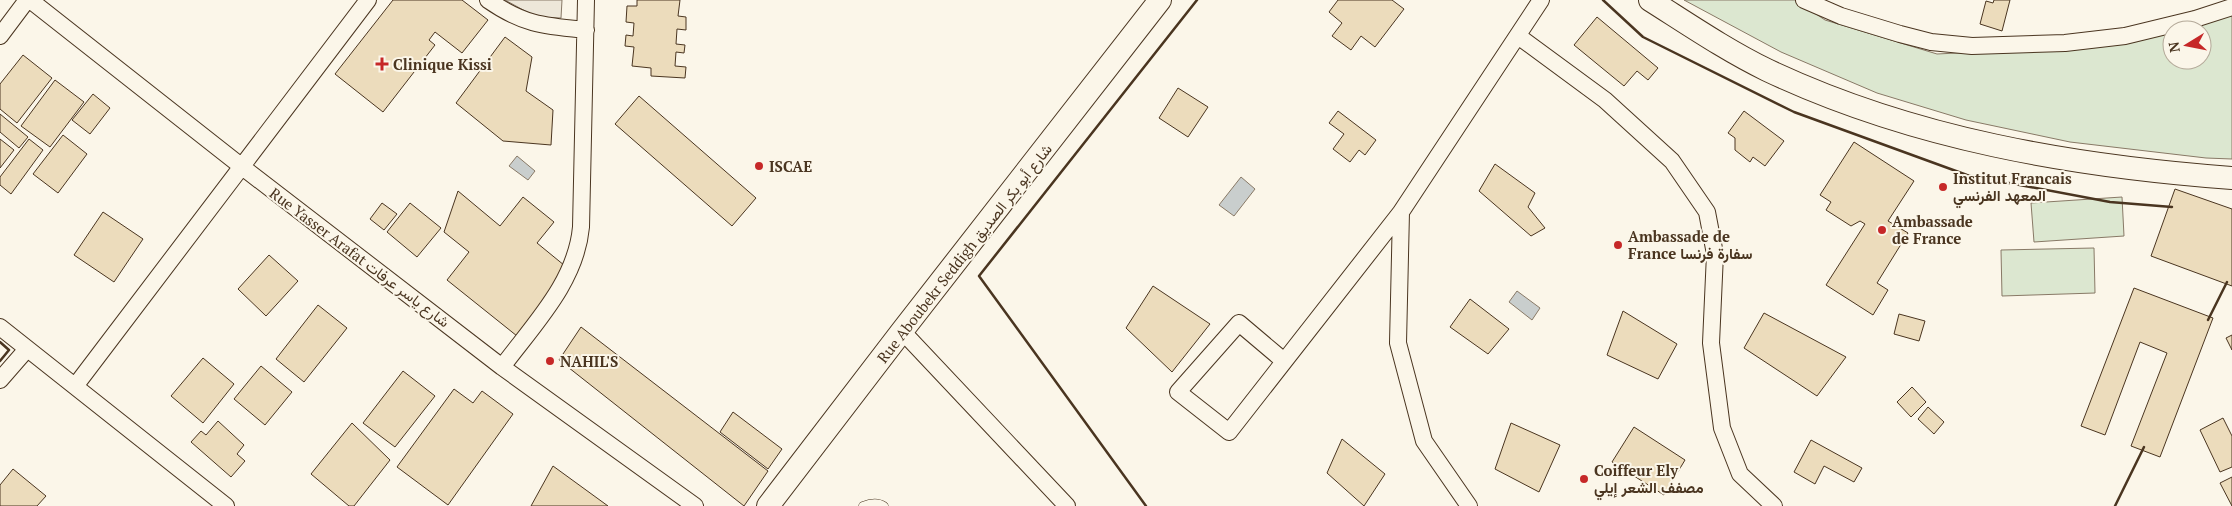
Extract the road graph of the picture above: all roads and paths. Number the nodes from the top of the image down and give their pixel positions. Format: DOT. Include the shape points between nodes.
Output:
graph roads {
  1 [pos="28,0"];
  2 [pos="368,0"];
  3 [pos="488,0"];
  4 [pos="586,0"];
  5 [pos="1160,0"];
  6 [pos="1541,0"];
  7 [pos="1650,0"];
  8 [pos="1804,0"];
  9 [pos="2232,7"];
  10 [pos="586,30"];
  11 [pos="0,36"];
  12 [pos="1518,36"];
  13 [pos="241,166"];
  14 [pos="2232,178"];
  15 [pos="1402,212"];
  16 [pos="0,327"];
  17 [pos="902,331"];
  18 [pos="27,348"];
  19 [pos="1284,361"];
  20 [pos="502,367"];
  21 [pos="0,380"];
  22 [pos="76,385"];
  23 [pos="226,506"];
  24 [pos="695,506"];
  25 [pos="768,506"];
  26 [pos="863,506"];
  27 [pos="884,506"];
  28 [pos="1067,506"];
  29 [pos="1469,506"];
  30 [pos="1774,506"];
  1 -- 11 [label="street"];
  1 -- 13 [label="street, Rue Yasser Arafat شارع ياسر عرفات"];
  2 -- 13 [label="street"];
  3 -- 10 [label="street" via="521,20 541,26"];
  4 -- 10 [label="street"];
  5 -- 17 [label="street, Rue Aboubekr Seddigh شارع أبو بكر الصديق"];
  6 -- 12 [label="street"];
  7 -- 14 [label="street" via="1766,69 1870,111 1959,138 2049,158 2153,172"];
  8 -- 9 [label="street" via="1841,16 1900,34 1931,42 1972,46 2065,43 2125,36"];
  10 -- 20 [label="street" via="581,227 576,256 563,285"];
  12 -- 15 [label="street"];
  12 -- 30 [label="street" via="1605,100 1672,161 1708,212 1715,254 1711,343 1722,428 1740,474"];
  13 -- 20 [label="street, Rue Yasser Arafat شارع ياسر عرفات"];
  13 -- 22 [label="street"];
  15 -- 19 [label="street"];
  15 -- 29 [label="street" via="1398,343 1424,441"];
  16 -- 18 [label="street"];
  17 -- 25 [label="street, Rue Aboubekr Seddigh شارع أبو بكر الصديق"];
  17 -- 28 [label="street"];
  18 -- 21 [label="street"];
  18 -- 22 [label="street"];
  19 -- 19 [label="street" via="1229,432 1178,392 1239,323"];
  20 -- 24 [label="street, Rue Yasser Arafat شارع ياسر عرفات"];
  22 -- 23 [label="street"];
  26 -- 27 [label="lane"];
}
